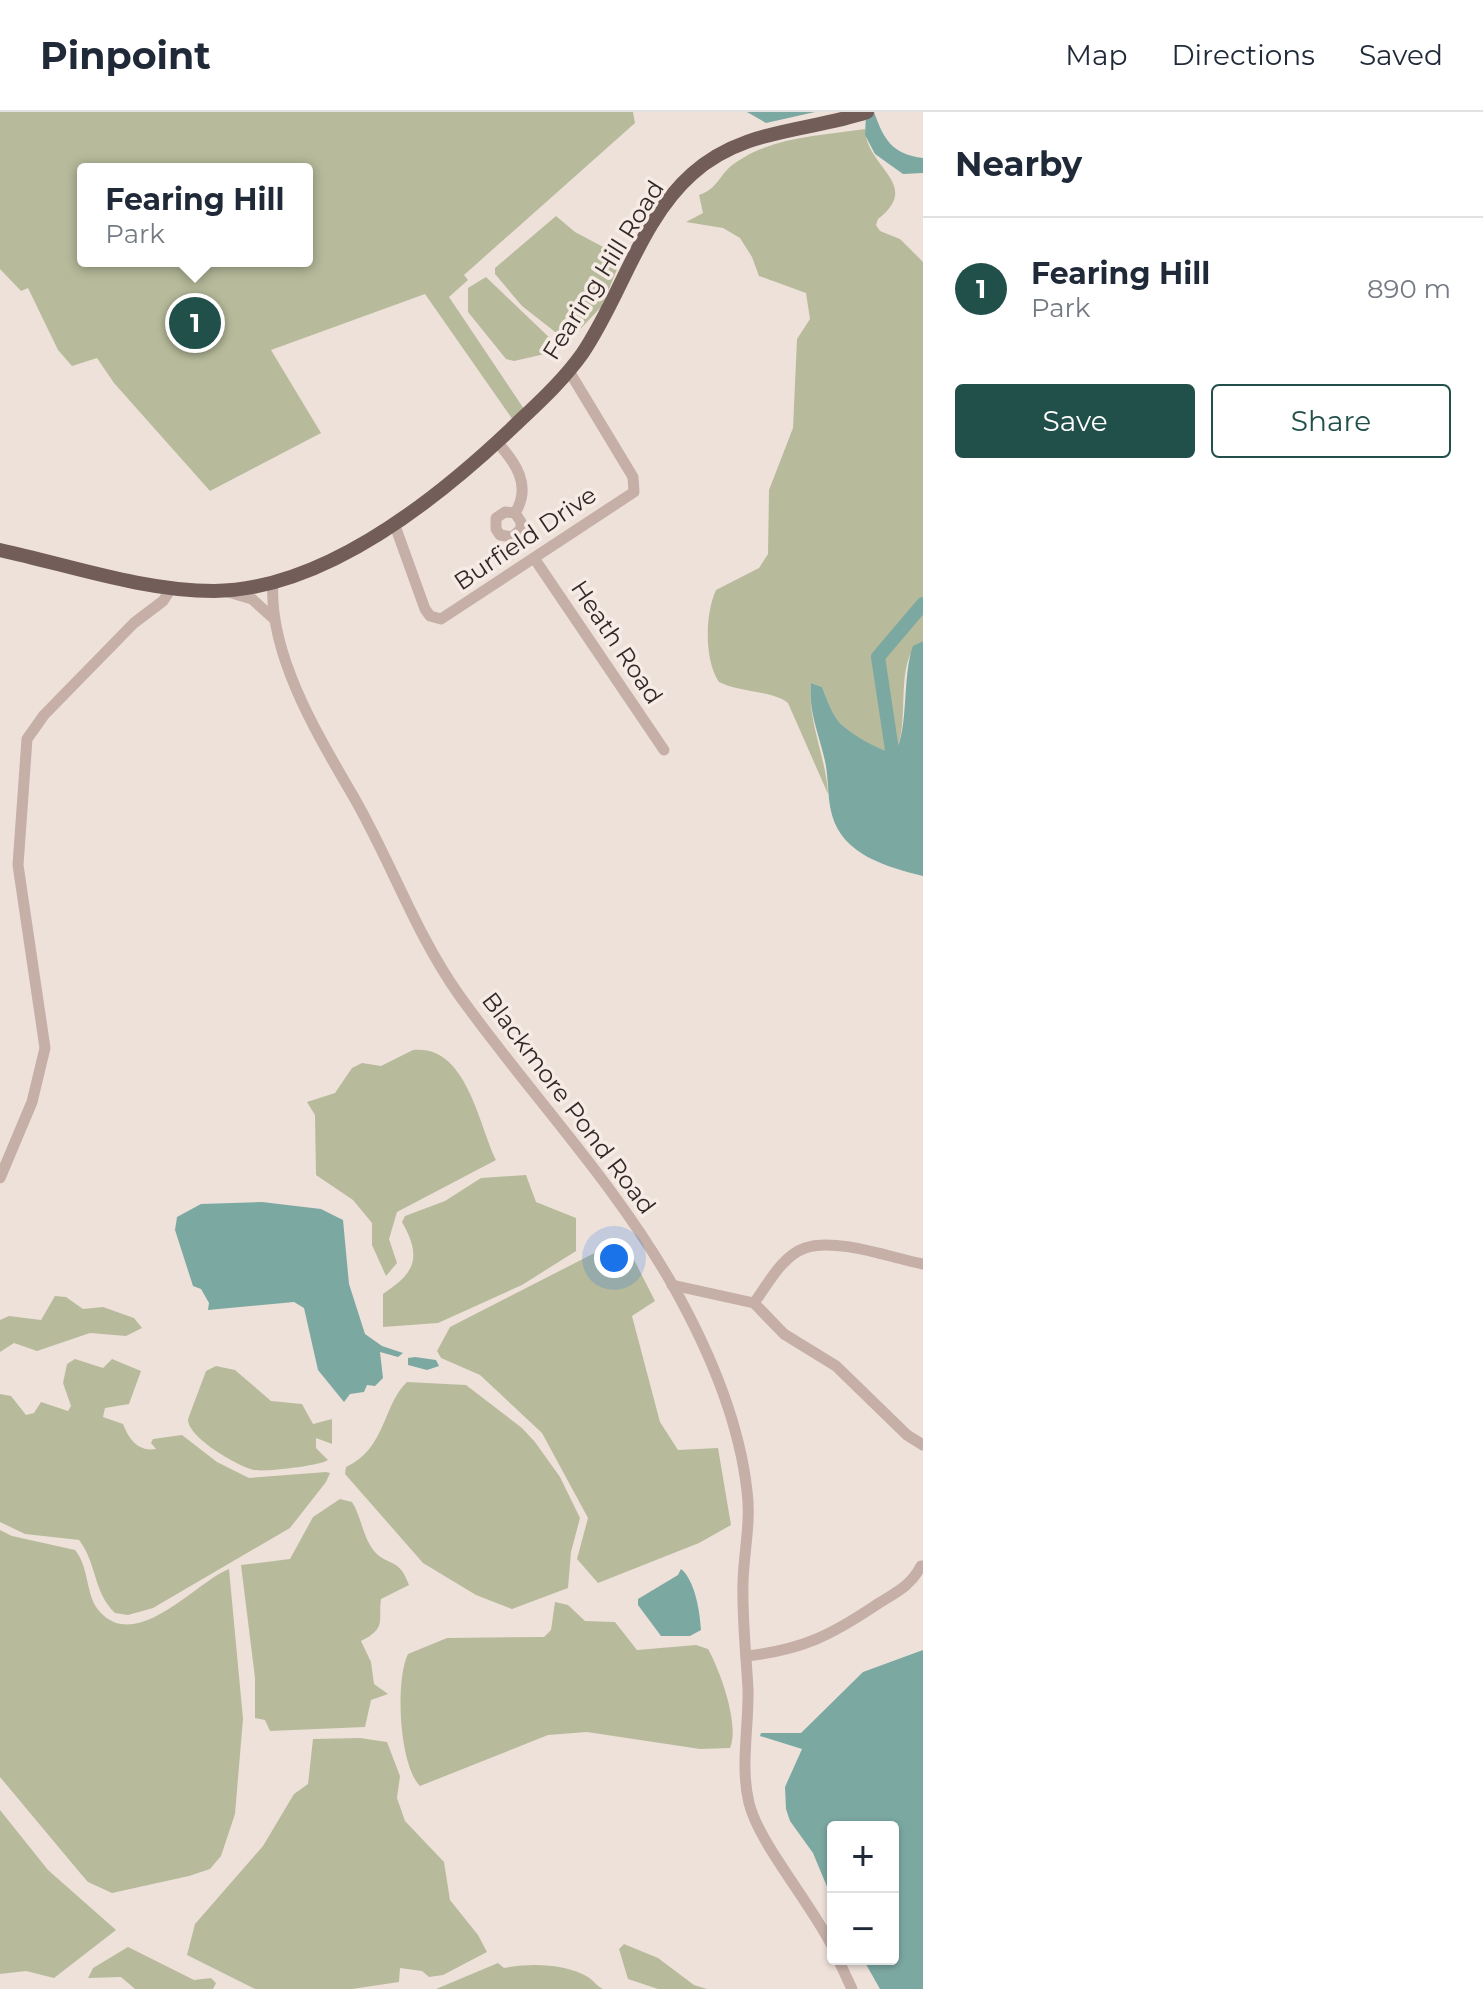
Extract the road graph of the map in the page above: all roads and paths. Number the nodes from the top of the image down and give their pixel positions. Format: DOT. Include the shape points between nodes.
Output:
graph roads {
  1 [pos="863,114"];
  2 [pos="569,371"];
  3 [pos="497,442"];
  4 [pos="515,513"];
  5 [pos="394,523"];
  6 [pos="0,550"];
  7 [pos="534,558"];
  8 [pos="273,582"];
  9 [pos="172,587"];
  10 [pos="220,590"];
  11 [pos="274,619"];
  12 [pos="664,750"];
  13 [pos="0,1178"];
  14 [pos="923,1264"];
  15 [pos="672,1285"];
  16 [pos="754,1303"];
  17 [pos="923,1445"];
  18 [pos="921,1566"];
  19 [pos="746,1656"];
  20 [pos="827,1935"];
  21 [pos="841,1965"];
  22 [pos="852,1989"];
  1 -- 2 [label="main road, Fearing Hill Road" via="739,143 693,173 658,217 606,316"];
  2 -- 3 [label="main road, Fearing Hill Road"];
  2 -- 7 [label="street, Burfield Drive" via="636,487"];
  3 -- 4 [label="street" via="522,481"];
  3 -- 5 [label="main road, Fearing Hill Road" via="444,491"];
  5 -- 7 [label="street, Burfield Drive" via="425,609 435,619"];
  5 -- 8 [label="main road, Fearing Hill Road" via="336,556"];
  6 -- 9 [label="main road, Fearing Hill Road"];
  7 -- 12 [label="street, Heath Road"];
  8 -- 10 [label="main road, Fearing Hill Road"];
  8 -- 11 [label="street, Blackmore Pond Road"];
  9 -- 10 [label="main road, Fearing Hill Road"];
  9 -- 13 [label="street" via="44,715 27,739 18,865 45,1048 32,1102"];
  10 -- 11 [label="street" via="252,599"];
  11 -- 15 [label="street, Blackmore Pond Road" via="311,722 374,833 429,946 492,1040 606,1182"];
  14 -- 16 [label="street" via="832,1245 803,1248 782,1264"];
  15 -- 16 [label="street"];
  15 -- 19 [label="street, Blackmore Pond Road" via="723,1395 747,1486"];
  16 -- 17 [label="street" via="784,1334 836,1366"];
  18 -- 19 [label="street" via="912,1584 820,1640 785,1652"];
  19 -- 20 [label="street, Blackmore Pond Road" via="749,1803"];
  21 -- 22 [label="street"];
}
